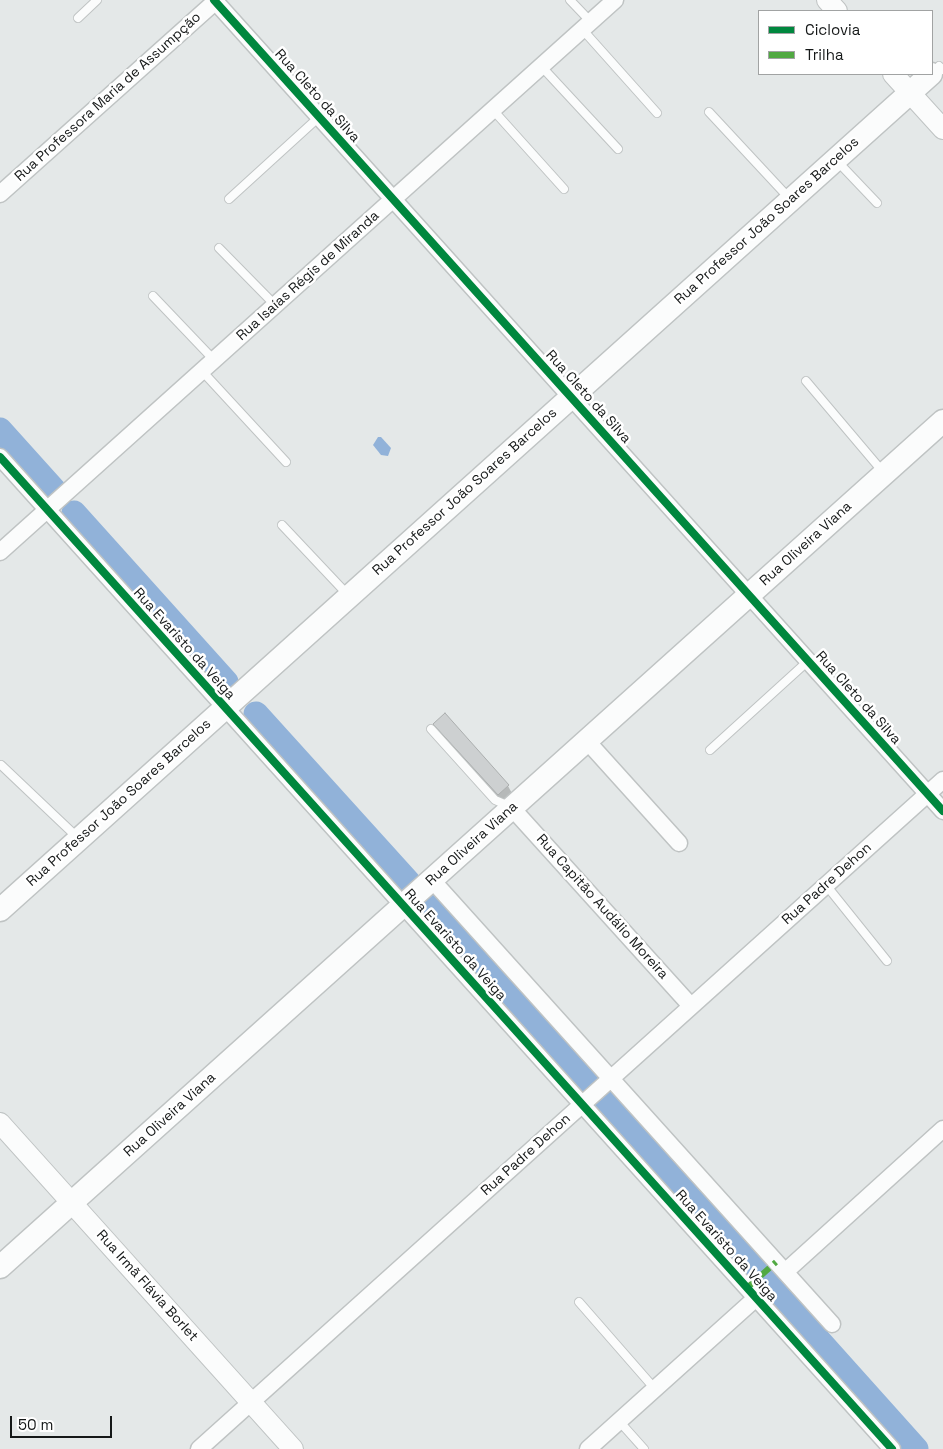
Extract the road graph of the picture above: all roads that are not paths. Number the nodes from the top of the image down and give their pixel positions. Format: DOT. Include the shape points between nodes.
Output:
graph roads {
  1 [pos="97,0"];
  2 [pos="215,0"];
  3 [pos="570,0"];
  4 [pos="615,0"];
  5 [pos="826,0"];
  6 [pos="836,10"];
  7 [pos="78,18"];
  8 [pos="587,26"];
  9 [pos="541,66"];
  10 [pos="894,75"];
  11 [pos="931,75"];
  12 [pos="910,92"];
  13 [pos="493,110"];
  14 [pos="709,112"];
  15 [pos="657,113"];
  16 [pos="318,117"];
  17 [pos="943,130"];
  18 [pos="618,149"];
  19 [pos="835,160"];
  20 [pos="564,189"];
  21 [pos="0,194"];
  22 [pos="229,198"];
  23 [pos="393,199"];
  24 [pos="790,200"];
  25 [pos="877,203"];
  26 [pos="219,248"];
  27 [pos="153,296"];
  28 [pos="275,306"];
  29 [pos="208,366"];
  30 [pos="806,381"];
  31 [pos="571,397"];
  32 [pos="943,421"];
  33 [pos="0,457"];
  34 [pos="286,462"];
  35 [pos="885,473"];
  36 [pos="47,510"];
  37 [pos="282,525"];
  38 [pos="0,552"];
  39 [pos="749,595"];
  40 [pos="349,596"];
  41 [pos="808,661"];
  42 [pos="225,708"];
  43 [pos="431,729"];
  44 [pos="587,741"];
  45 [pos="710,750"];
  46 [pos="1,765"];
  47 [pos="943,780"];
  48 [pos="928,794"];
  49 [pos="512,808"];
  50 [pos="943,811"];
  51 [pos="79,839"];
  52 [pos="679,843"];
  53 [pos="432,880"];
  54 [pos="826,885"];
  55 [pos="403,906"];
  56 [pos="0,910"];
  57 [pos="887,960"];
  58 [pos="691,1006"];
  59 [pos="611,1079"];
  60 [pos="582,1104"];
  61 [pos="0,1123"];
  62 [pos="943,1129"];
  63 [pos="72,1203"];
  64 [pos="0,1268"];
  65 [pos="785,1272"];
  66 [pos="756,1298"];
  67 [pos="579,1302"];
  68 [pos="832,1324"];
  69 [pos="655,1388"];
  70 [pos="251,1402"];
  71 [pos="619,1421"];
  72 [pos="199,1449"];
  73 [pos="293,1449"];
  74 [pos="588,1449"];
  75 [pos="644,1449"];
  76 [pos="892,1449"];
  1 -- 7 [label="lane"];
  2 -- 16 [label="street, Rua Cleto da Silva"];
  2 -- 21 [label="street, Rua Professora Maria de Assumpção"];
  3 -- 8 [label="lane"];
  4 -- 8 [label="street, Rua Isaías Régis de Miranda"];
  5 -- 6 [label="street"];
  8 -- 9 [label="street, Rua Isaías Régis de Miranda"];
  8 -- 15 [label="lane"];
  9 -- 13 [label="street, Rua Isaías Régis de Miranda"];
  9 -- 18 [label="lane"];
  10 -- 12 [label="street"];
  11 -- 12 [label="main road, Rua Professor João Soares Barcelos"];
  12 -- 17 [label="street"];
  12 -- 19 [label="main road, Rua Professor João Soares Barcelos"];
  13 -- 20 [label="lane"];
  13 -- 23 [label="street, Rua Isaías Régis de Miranda"];
  14 -- 24 [label="lane"];
  16 -- 22 [label="lane"];
  16 -- 23 [label="street, Rua Cleto da Silva"];
  19 -- 24 [label="main road, Rua Professor João Soares Barcelos"];
  19 -- 25 [label="lane"];
  23 -- 28 [label="street, Rua Isaías Régis de Miranda"];
  23 -- 31 [label="street, Rua Cleto da Silva"];
  24 -- 31 [label="main road, Rua Professor João Soares Barcelos"];
  26 -- 28 [label="lane"];
  27 -- 29 [label="lane"];
  28 -- 29 [label="street, Rua Isaías Régis de Miranda"];
  29 -- 34 [label="lane"];
  29 -- 36 [label="street, Rua Isaías Régis de Miranda"];
  30 -- 35 [label="lane"];
  31 -- 39 [label="street, Rua Cleto da Silva"];
  31 -- 40 [label="main road, Rua Professor João Soares Barcelos"];
  32 -- 35 [label="main road, Rua Oliveira Viana"];
  33 -- 36 [label="street, Rua Evaristo da Veiga"];
  35 -- 39 [label="main road, Rua Oliveira Viana"];
  36 -- 38 [label="street, Rua Isaías Régis de Miranda"];
  36 -- 42 [label="street, Rua Evaristo da Veiga"];
  37 -- 40 [label="lane"];
  39 -- 41 [label="street, Rua Cleto da Silva"];
  39 -- 44 [label="main road, Rua Oliveira Viana"];
  40 -- 42 [label="main road, Rua Professor João Soares Barcelos"];
  41 -- 45 [label="lane"];
  41 -- 48 [label="street, Rua Cleto da Silva"];
  42 -- 51 [label="main road, Rua Professor João Soares Barcelos"];
  42 -- 55 [label="street, Rua Evaristo da Veiga"];
  43 -- 49 [label="lane" via="495,800"];
  44 -- 49 [label="main road, Rua Oliveira Viana"];
  44 -- 52 [label="street"];
  46 -- 51 [label="lane"];
  47 -- 48 [label="street, Rua Padre Dehon"];
  48 -- 50 [label="street, Rua Cleto da Silva"];
  48 -- 54 [label="street, Rua Padre Dehon"];
  49 -- 53 [label="main road, Rua Oliveira Viana"];
  49 -- 58 [label="street, Rua Capitão Audálio Moreira"];
  51 -- 56 [label="main road, Rua Professor João Soares Barcelos"];
  53 -- 55 [label="main road, Rua Oliveira Viana"];
  53 -- 59 [label="street, Rua Evaristo da Veiga"];
  54 -- 57 [label="lane"];
  54 -- 58 [label="street, Rua Padre Dehon"];
  55 -- 60 [label="street, Rua Evaristo da Veiga"];
  55 -- 63 [label="main road, Rua Oliveira Viana"];
  58 -- 59 [label="street, Rua Padre Dehon"];
  59 -- 60 [label="street, Rua Padre Dehon"];
  59 -- 65 [label="street, Rua Evaristo da Veiga"];
  60 -- 66 [label="street, Rua Evaristo da Veiga"];
  60 -- 70 [label="street, Rua Padre Dehon"];
  61 -- 63 [label="street, Rua Irmã Flávia Borlet"];
  62 -- 65 [label="street"];
  63 -- 64 [label="main road, Rua Oliveira Viana"];
  63 -- 70 [label="street, Rua Irmã Flávia Borlet"];
  65 -- 68 [label="street, Rua Evaristo da Veiga"];
  66 -- 69 [label="street"];
  66 -- 76 [label="street, Rua Evaristo da Veiga"];
  67 -- 69 [label="lane"];
  69 -- 71 [label="street"];
  70 -- 72 [label="street, Rua Padre Dehon"];
  70 -- 73 [label="street, Rua Irmã Flávia Borlet"];
  71 -- 74 [label="street"];
  71 -- 75 [label="lane"];
}
